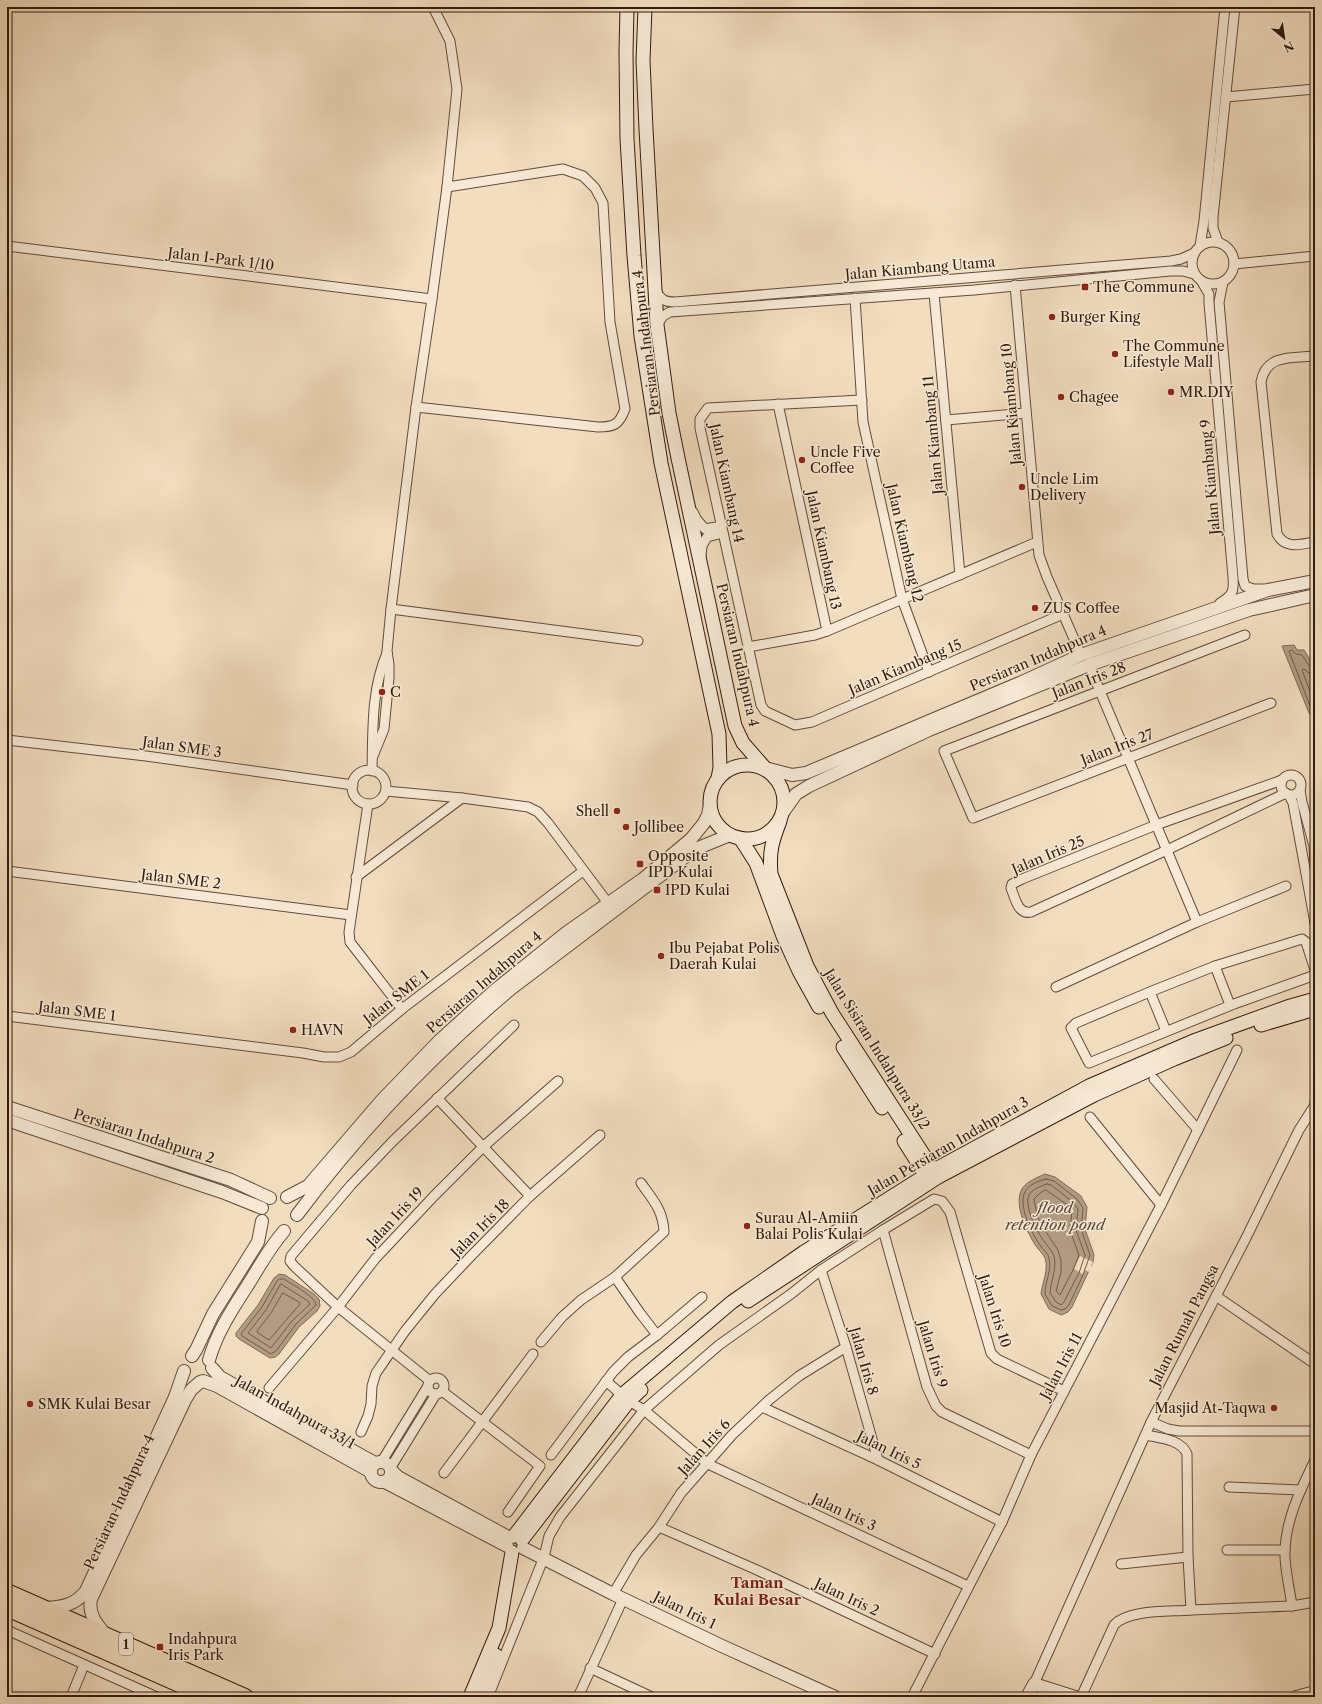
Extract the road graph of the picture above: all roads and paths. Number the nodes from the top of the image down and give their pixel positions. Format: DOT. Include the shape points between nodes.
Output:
graph roads {
  1 [pos="9,7"];
  2 [pos="433,7"];
  3 [pos="627,7"];
  4 [pos="645,7"];
  5 [pos="1225,7"];
  6 [pos="1235,7"];
  7 [pos="7,9"];
  8 [pos="1315,89"];
  9 [pos="1226,97"];
  10 [pos="447,187"];
  11 [pos="1218,242"];
  12 [pos="7,246"];
  13 [pos="1197,250"];
  14 [pos="1315,256"];
  15 [pos="1234,264"];
  16 [pos="1194,274"];
  17 [pos="1202,282"];
  18 [pos="1223,282"];
  19 [pos="1015,285"];
  20 [pos="654,288"];
  21 [pos="934,293"];
  22 [pos="855,298"];
  23 [pos="432,300"];
  24 [pos="657,325"];
  25 [pos="1315,356"];
  26 [pos="862,400"];
  27 [pos="778,404"];
  28 [pos="416,407"];
  29 [pos="1026,413"];
  30 [pos="946,420"];
  31 [pos="687,500"];
  32 [pos="722,529"];
  33 [pos="1037,542"];
  34 [pos="1315,542"];
  35 [pos="700,564"];
  36 [pos="960,575"];
  37 [pos="1315,581"];
  38 [pos="1268,590"];
  39 [pos="1315,595"];
  40 [pos="902,599"];
  41 [pos="391,610"];
  42 [pos="1207,611"];
  43 [pos="1063,614"];
  44 [pos="827,631"];
  45 [pos="1245,635"];
  46 [pos="638,641"];
  47 [pos="748,646"];
  48 [pos="1081,655"];
  49 [pos="1089,665"];
  50 [pos="929,672"];
  51 [pos="1099,691"];
  52 [pos="1271,703"];
  53 [pos="760,705"];
  54 [pos="7,740"];
  55 [pos="1128,758"];
  56 [pos="765,768"];
  57 [pos="372,771"];
  58 [pos="718,778"];
  59 [pos="1282,780"];
  60 [pos="353,785"];
  61 [pos="1300,790"];
  62 [pos="386,791"];
  63 [pos="1248,793"];
  64 [pos="1287,794"];
  65 [pos="462,798"];
  66 [pos="368,804"];
  67 [pos="710,804"];
  68 [pos="1253,809"];
  69 [pos="782,816"];
  70 [pos="973,818"];
  71 [pos="1156,825"];
  72 [pos="735,837"];
  73 [pos="1167,850"];
  74 [pos="1315,866"];
  75 [pos="7,871"];
  76 [pos="583,871"];
  77 [pos="356,877"];
  78 [pos="1286,886"];
  79 [pos="608,903"];
  80 [pos="351,915"];
  81 [pos="1197,922"];
  82 [pos="1315,923"];
  83 [pos="1215,966"];
  84 [pos="1315,970"];
  85 [pos="1315,974"];
  86 [pos="1056,987"];
  87 [pos="1150,992"];
  88 [pos="1314,1001"];
  89 [pos="1230,1005"];
  90 [pos="402,1010"];
  91 [pos="7,1016"];
  92 [pos="514,1025"];
  93 [pos="1166,1031"];
  94 [pos="1237,1050"];
  95 [pos="1154,1079"];
  96 [pos="558,1081"];
  97 [pos="437,1098"];
  98 [pos="1315,1102"];
  99 [pos="1315,1105"];
  100 [pos="7,1107"];
  101 [pos="1090,1117"];
  102 [pos="7,1120"];
  103 [pos="1198,1130"];
  104 [pos="600,1135"];
  105 [pos="484,1146"];
  106 [pos="932,1176"];
  107 [pos="642,1183"];
  108 [pos="530,1196"];
  109 [pos="270,1198"];
  110 [pos="287,1198"];
  111 [pos="1161,1205"];
  112 [pos="262,1208"];
  113 [pos="297,1215"];
  114 [pos="262,1221"];
  115 [pos="883,1230"];
  116 [pos="284,1231"];
  117 [pos="821,1270"];
  118 [pos="615,1277"];
  119 [pos="1216,1296"];
  120 [pos="702,1297"];
  121 [pos="338,1307"];
  122 [pos="657,1335"];
  123 [pos="541,1342"];
  124 [pos="846,1347"];
  125 [pos="391,1350"];
  126 [pos="533,1354"];
  127 [pos="192,1356"];
  128 [pos="210,1364"];
  129 [pos="1315,1364"];
  130 [pos="184,1371"];
  131 [pos="202,1382"];
  132 [pos="606,1382"];
  133 [pos="429,1383"];
  134 [pos="269,1388"];
  135 [pos="1064,1391"];
  136 [pos="439,1392"];
  137 [pos="625,1398"];
  138 [pos="762,1406"];
  139 [pos="644,1410"];
  140 [pos="483,1422"];
  141 [pos="1151,1422"];
  142 [pos="1315,1431"];
  143 [pos="361,1432"];
  144 [pos="1146,1435"];
  145 [pos="551,1455"];
  146 [pos="1031,1455"];
  147 [pos="878,1460"];
  148 [pos="1315,1460"];
  149 [pos="708,1464"];
  150 [pos="382,1467"];
  151 [pos="444,1473"];
  152 [pos="385,1482"];
  153 [pos="1229,1487"];
  154 [pos="1301,1490"];
  155 [pos="543,1505"];
  156 [pos="508,1512"];
  157 [pos="560,1518"];
  158 [pos="1002,1522"];
  159 [pos="659,1527"];
  160 [pos="515,1544"];
  161 [pos="1227,1550"];
  162 [pos="1285,1550"];
  163 [pos="1188,1556"];
  164 [pos="544,1557"];
  165 [pos="1121,1564"];
  166 [pos="968,1586"];
  167 [pos="7,1592"];
  168 [pos="618,1596"];
  169 [pos="1315,1602"];
  170 [pos="1292,1606"];
  171 [pos="7,1608"];
  172 [pos="46,1608"];
  173 [pos="1191,1610"];
  174 [pos="7,1630"];
  175 [pos="108,1636"];
  176 [pos="935,1654"];
  177 [pos="84,1665"];
  178 [pos="590,1668"];
  179 [pos="1034,1684"];
  180 [pos="1315,1692"];
  181 [pos="71,1697"];
  182 [pos="157,1697"];
  183 [pos="209,1697"];
  184 [pos="245,1697"];
  185 [pos="480,1697"];
  186 [pos="578,1697"];
  187 [pos="652,1697"];
  188 [pos="836,1697"];
  189 [pos="912,1697"];
  190 [pos="1027,1697"];
  191 [pos="1075,1697"];
  192 [pos="1081,1697"];
  193 [pos="1296,1697"];
  1 -- 7 [label="street"];
  2 -- 10 [label="street" via="450,41 457,89"];
  3 -- 58 [label="main road" via="627,139 641,336 661,463 719,734"];
  4 -- 20 [label="main road, Persiaran Indahpura 4" via="643,61"];
  5 -- 13 [label="street" via="1204,221"];
  6 -- 9 [label="street"];
  8 -- 9 [label="street"];
  9 -- 11 [label="street" via="1213,218 1213,228"];
  10 -- 23 [label="street"];
  10 -- 28 [label="street" via="563,169 583,176 595,188 603,203 610,322 624,409 621,420 611,427 598,428"];
  11 -- 13 [label="street" via="1212,242"];
  11 -- 15 [label="street" via="1228,248 1234,258"];
  12 -- 23 [label="street, Jalan I-Park 1/10"];
  13 -- 16 [label="street" via="1191,263"];
  13 -- 20 [label="street, Jalan Kiambang Utama" via="1181,259 1171,261 675,302 666,302 660,298"];
  14 -- 15 [label="street"];
  15 -- 18 [label="street" via="1231,274"];
  16 -- 17 [label="street"];
  16 -- 19 [label="street, Jalan Kiambang Utama" via="1170,271"];
  17 -- 18 [label="street"];
  17 -- 42 [label="street, Jalan Kiambang 9" via="1210,303 1234,588 1231,596"];
  18 -- 38 [label="street, Jalan Kiambang 9" via="1219,302 1243,579 1245,586"];
  19 -- 21 [label="street, Jalan Kiambang Utama"];
  19 -- 29 [label="street, Jalan Kiambang 10"];
  20 -- 24 [label="main road, Persiaran Indahpura 4"];
  21 -- 22 [label="street, Jalan Kiambang Utama"];
  21 -- 30 [label="street, Jalan Kiambang 11"];
  22 -- 24 [label="street, Jalan Kiambang Utama" via="670,312 663,316"];
  22 -- 26 [label="street, Jalan Kiambang 12"];
  23 -- 28 [label="street"];
  24 -- 31 [label="main road, Persiaran Indahpura 4" via="669,414"];
  25 -- 34 [label="street" via="1273,362 1265,368 1261,382 1277,534 1281,541 1288,544"];
  26 -- 27 [label="street, Jalan Kiambang 14"];
  26 -- 40 [label="street, Jalan Kiambang 12" via="863,422"];
  27 -- 32 [label="street, Jalan Kiambang 14" via="708,408 700,419"];
  27 -- 44 [label="street, Jalan Kiambang 13"];
  28 -- 41 [label="street"];
  29 -- 30 [label="street"];
  29 -- 33 [label="street, Jalan Kiambang 10"];
  30 -- 36 [label="street, Jalan Kiambang 11"];
  31 -- 32 [label="street" via="702,527"];
  31 -- 35 [label="main road, Persiaran Indahpura 4"];
  32 -- 35 [label="street" via="705,539"];
  32 -- 47 [label="street, Jalan Kiambang 14"];
  33 -- 36 [label="street"];
  33 -- 43 [label="street, Jalan Kiambang 10" via="1047,578"];
  35 -- 56 [label="main road, Persiaran Indahpura 4" via="735,726 743,743"];
  36 -- 40 [label="street"];
  37 -- 38 [label="street, Persiaran Indahpura 4"];
  38 -- 42 [label="street, Persiaran Indahpura 4"];
  39 -- 49 [label="street, Persiaran Indahpura 4" via="1249,610"];
  40 -- 44 [label="street"];
  40 -- 50 [label="street, Jalan Kiambang 12"];
  41 -- 46 [label="street"];
  41 -- 57 [label="street" via="387,651 390,665 384,729 373,756"];
  42 -- 48 [label="street, Persiaran Indahpura 4"];
  43 -- 48 [label="street, Jalan Kiambang 10"];
  43 -- 50 [label="street, Jalan Kiambang 15"];
  44 -- 47 [label="street"];
  45 -- 51 [label="street, Jalan Iris 28"];
  47 -- 53 [label="street, Jalan Kiambang 14"];
  48 -- 56 [label="street, Persiaran Indahpura 4" via="806,773 792,775"];
  49 -- 51 [label="street"];
  49 -- 69 [label="street, Persiaran Indahpura 4" via="929,730 809,786 796,794"];
  50 -- 53 [label="street, Jalan Kiambang 15" via="803,725 795,725 765,711"];
  51 -- 55 [label="street"];
  51 -- 70 [label="street, Jalan Iris 28" via="944,751"];
  52 -- 55 [label="street, Jalan Iris 27"];
  54 -- 60 [label="street, Jalan SME 3" via="146,756"];
  55 -- 70 [label="street, Jalan Iris 27"];
  55 -- 71 [label="street"];
  56 -- 58 [label="main road" via="753,764 740,765 728,769"];
  56 -- 69 [label="main road" via="782,786 785,799"];
  57 -- 60 [label="street" via="360,774"];
  57 -- 62 [label="street" via="383,778"];
  58 -- 67 [label="main road" via="710,795"];
  59 -- 61 [label="street" via="1287,775 1297,776 1302,784"];
  59 -- 63 [label="street, Jalan Iris 25"];
  59 -- 64 [label="street" via="1282,789"];
  60 -- 66 [label="street" via="356,798"];
  61 -- 64 [label="street" via="1293,795"];
  61 -- 74 [label="street" via="1314,846"];
  62 -- 65 [label="street"];
  62 -- 66 [label="street" via="376,803"];
  63 -- 68 [label="street"];
  63 -- 71 [label="street, Jalan Iris 25"];
  64 -- 68 [label="street, Jalan Iris 25"];
  64 -- 82 [label="street" via="1293,803"];
  65 -- 76 [label="street" via="534,809 548,823"];
  65 -- 77 [label="street"];
  66 -- 77 [label="street"];
  67 -- 72 [label="main road" via="713,817 720,827"];
  67 -- 79 [label="street, Persiaran Indahpura 4" via="708,816 695,835 643,879"];
  68 -- 73 [label="street, Jalan Iris 25"];
  69 -- 72 [label="main road" via="772,830 763,836 752,839"];
  69 -- 106 [label="main road, Jalan Sisiran Indahpura 33/2" via="771,845 771,874 807,966 832,1013"];
  71 -- 73 [label="street"];
  71 -- 73 [label="street, Jalan Iris 25" via="1016,882 1012,884 1012,892 1022,911 1031,912"];
  72 -- 106 [label="main road, Jalan Sisiran Indahpura 33/2" via="756,863 783,936 825,1018 863,1080"];
  72 -- 113 [label="street, Persiaran Indahpura 4" via="698,848 689,854 512,988 428,1065 390,1104 337,1163"];
  73 -- 81 [label="street"];
  75 -- 80 [label="street, Jalan SME 2"];
  76 -- 79 [label="street"];
  76 -- 90 [label="street, Jalan SME 1"];
  77 -- 80 [label="street"];
  78 -- 81 [label="street"];
  79 -- 110 [label="street, Persiaran Indahpura 4" via="494,991 438,1041 382,1100 308,1186"];
  80 -- 90 [label="street" via="348,932 350,942"];
  81 -- 86 [label="street"];
  83 -- 84 [label="street" via="1302,939 1306,942"];
  83 -- 87 [label="street"];
  83 -- 89 [label="street"];
  85 -- 89 [label="street"];
  87 -- 93 [label="street"];
  87 -- 93 [label="street" via="1076,1023 1071,1028 1089,1063"];
  88 -- 106 [label="main road, Jalan Persiaran Indahpura 3" via="1156,1066"];
  89 -- 93 [label="street"];
  90 -- 91 [label="street, Jalan SME 1" via="351,1052 339,1057"];
  92 -- 97 [label="street"];
  94 -- 103 [label="street, Jalan Iris 11"];
  95 -- 103 [label="street"];
  96 -- 105 [label="street, Jalan Iris 19"];
  97 -- 105 [label="street"];
  97 -- 121 [label="street" via="351,1185 291,1256 290,1261 294,1266"];
  98 -- 99 [label="street, Jalan Rumah Pangsa"];
  99 -- 119 [label="street, Jalan Rumah Pangsa" via="1299,1130"];
  100 -- 109 [label="street, Persiaran Indahpura 2" via="231,1180"];
  101 -- 111 [label="street"];
  102 -- 112 [label="street, Persiaran Indahpura 2" via="222,1192"];
  103 -- 111 [label="street, Jalan Iris 11"];
  104 -- 108 [label="street, Jalan Iris 18"];
  105 -- 108 [label="street"];
  105 -- 121 [label="street, Jalan Iris 19" via="375,1259"];
  106 -- 137 [label="main road, Jalan Persiaran Indahpura 3" via="804,1252 732,1302"];
  107 -- 118 [label="street" via="658,1207 663,1219 664,1232"];
  108 -- 125 [label="street, Jalan Iris 18" via="435,1294"];
  109 -- 110 [label="street"];
  109 -- 112 [label="street"];
  110 -- 113 [label="street" via="295,1205"];
  111 -- 135 [label="street, Jalan Iris 11"];
  112 -- 114 [label="street"];
  113 -- 116 [label="street" via="293,1225"];
  114 -- 116 [label="street" via="271,1231"];
  114 -- 127 [label="street, Persiaran Indahpura 4" via="258,1242 213,1314"];
  115 -- 117 [label="street"];
  115 -- 135 [label="street, Jalan Iris 10" via="934,1199 942,1201 950,1212 991,1353 997,1359"];
  115 -- 146 [label="street, Jalan Iris 9" via="927,1387 936,1406 942,1412"];
  116 -- 128 [label="street, Persiaran Indahpura 4" via="274,1242 212,1347"];
  117 -- 124 [label="street, Jalan Iris 8"];
  117 -- 139 [label="street" via="719,1345"];
  118 -- 122 [label="street"];
  118 -- 123 [label="street" via="581,1300 562,1317"];
  119 -- 129 [label="street"];
  119 -- 141 [label="street, Jalan Rumah Pangsa"];
  120 -- 122 [label="street"];
  121 -- 125 [label="street"];
  121 -- 134 [label="street, Jalan Iris 19"];
  122 -- 132 [label="street" via="628,1358"];
  124 -- 138 [label="street, Jalan Iris 6" via="799,1376"];
  124 -- 147 [label="street, Jalan Iris 8"];
  125 -- 133 [label="street"];
  125 -- 143 [label="street, Jalan Iris 18" via="374,1379 371,1404"];
  126 -- 140 [label="street"];
  127 -- 128 [label="street" via="203,1355"];
  127 -- 130 [label="street, Persiaran Indahpura 4" via="184,1364"];
  128 -- 131 [label="street, Persiaran Indahpura 4" via="210,1375"];
  128 -- 150 [label="street, Jalan Indahpura 33/1" via="220,1377"];
  130 -- 131 [label="street" via="188,1379"];
  130 -- 172 [label="street, Persiaran Indahpura 4" via="177,1392 86,1590 79,1599 64,1607"];
  131 -- 150 [label="street, Jalan Indahpura 33/1" via="217,1386"];
  131 -- 175 [label="street, Persiaran Indahpura 4" via="191,1390 185,1400 91,1598 90,1612"];
  132 -- 137 [label="street, Jalan Iris 3"];
  132 -- 145 [label="street"];
  133 -- 136 [label="street" via="430,1391"];
  133 -- 136 [label="street" via="436,1378 440,1380 443,1386"];
  133 -- 150 [label="street"];
  135 -- 146 [label="street, Jalan Iris 11"];
  136 -- 140 [label="street"];
  136 -- 150 [label="street" via="418,1423"];
  137 -- 139 [label="street, Jalan Iris 3"];
  137 -- 155 [label="main road, Jalan Persiaran Indahpura 3"];
  138 -- 147 [label="street, Jalan Iris 5"];
  138 -- 149 [label="street, Jalan Iris 6" via="732,1435"];
  139 -- 149 [label="street, Jalan Iris 3"];
  139 -- 157 [label="street"];
  140 -- 151 [label="street"];
  140 -- 156 [label="street" via="540,1466"];
  141 -- 142 [label="street" via="1168,1429 1179,1430"];
  141 -- 144 [label="street, Jalan Rumah Pangsa"];
  144 -- 163 [label="street" via="1177,1443 1186,1449"];
  144 -- 179 [label="street, Jalan Rumah Pangsa"];
  146 -- 158 [label="street, Jalan Iris 11"];
  147 -- 158 [label="street, Jalan Iris 5"];
  148 -- 154 [label="street"];
  149 -- 159 [label="street, Jalan Iris 6" via="682,1493"];
  149 -- 166 [label="street, Jalan Iris 3"];
  150 -- 152 [label="street" via="390,1478"];
  150 -- 152 [label="street" via="375,1481"];
  150 -- 160 [label="street, Jalan Indahpura 33/1"];
  152 -- 160 [label="street"];
  153 -- 154 [label="street"];
  154 -- 162 [label="street" via="1289,1521"];
  155 -- 157 [label="street"];
  155 -- 160 [label="main road, Jalan Persiaran Indahpura 3"];
  157 -- 164 [label="street" via="549,1536"];
  158 -- 166 [label="street, Jalan Iris 11"];
  159 -- 168 [label="street, Jalan Iris 6" via="636,1555"];
  159 -- 176 [label="street, Jalan Iris 2"];
  160 -- 164 [label="street, Jalan Iris 1"];
  160 -- 185 [label="main road" via="507,1628"];
  161 -- 162 [label="street"];
  162 -- 170 [label="street"];
  163 -- 165 [label="street"];
  163 -- 173 [label="street"];
  164 -- 168 [label="street, Jalan Iris 1"];
  164 -- 185 [label="street"];
  166 -- 176 [label="street, Jalan Iris 11"];
  167 -- 172 [label="highway, 1"];
  168 -- 178 [label="street, Jalan Iris 6"];
  168 -- 188 [label="street, Jalan Iris 1"];
  169 -- 170 [label="street"];
  170 -- 173 [label="street"];
  171 -- 183 [label="highway, 1"];
  172 -- 175 [label="highway, 1"];
  173 -- 192 [label="street" via="1134,1615 1119,1620 1114,1625"];
  174 -- 177 [label="street"];
  175 -- 184 [label="highway, 1"];
  176 -- 189 [label="street, Jalan Iris 11"];
  177 -- 181 [label="street"];
  177 -- 182 [label="street"];
  178 -- 186 [label="street, Jalan Iris 6"];
  178 -- 187 [label="street"];
  179 -- 190 [label="street, Jalan Rumah Pangsa"];
  179 -- 191 [label="street"];
  180 -- 193 [label="street"];
}
